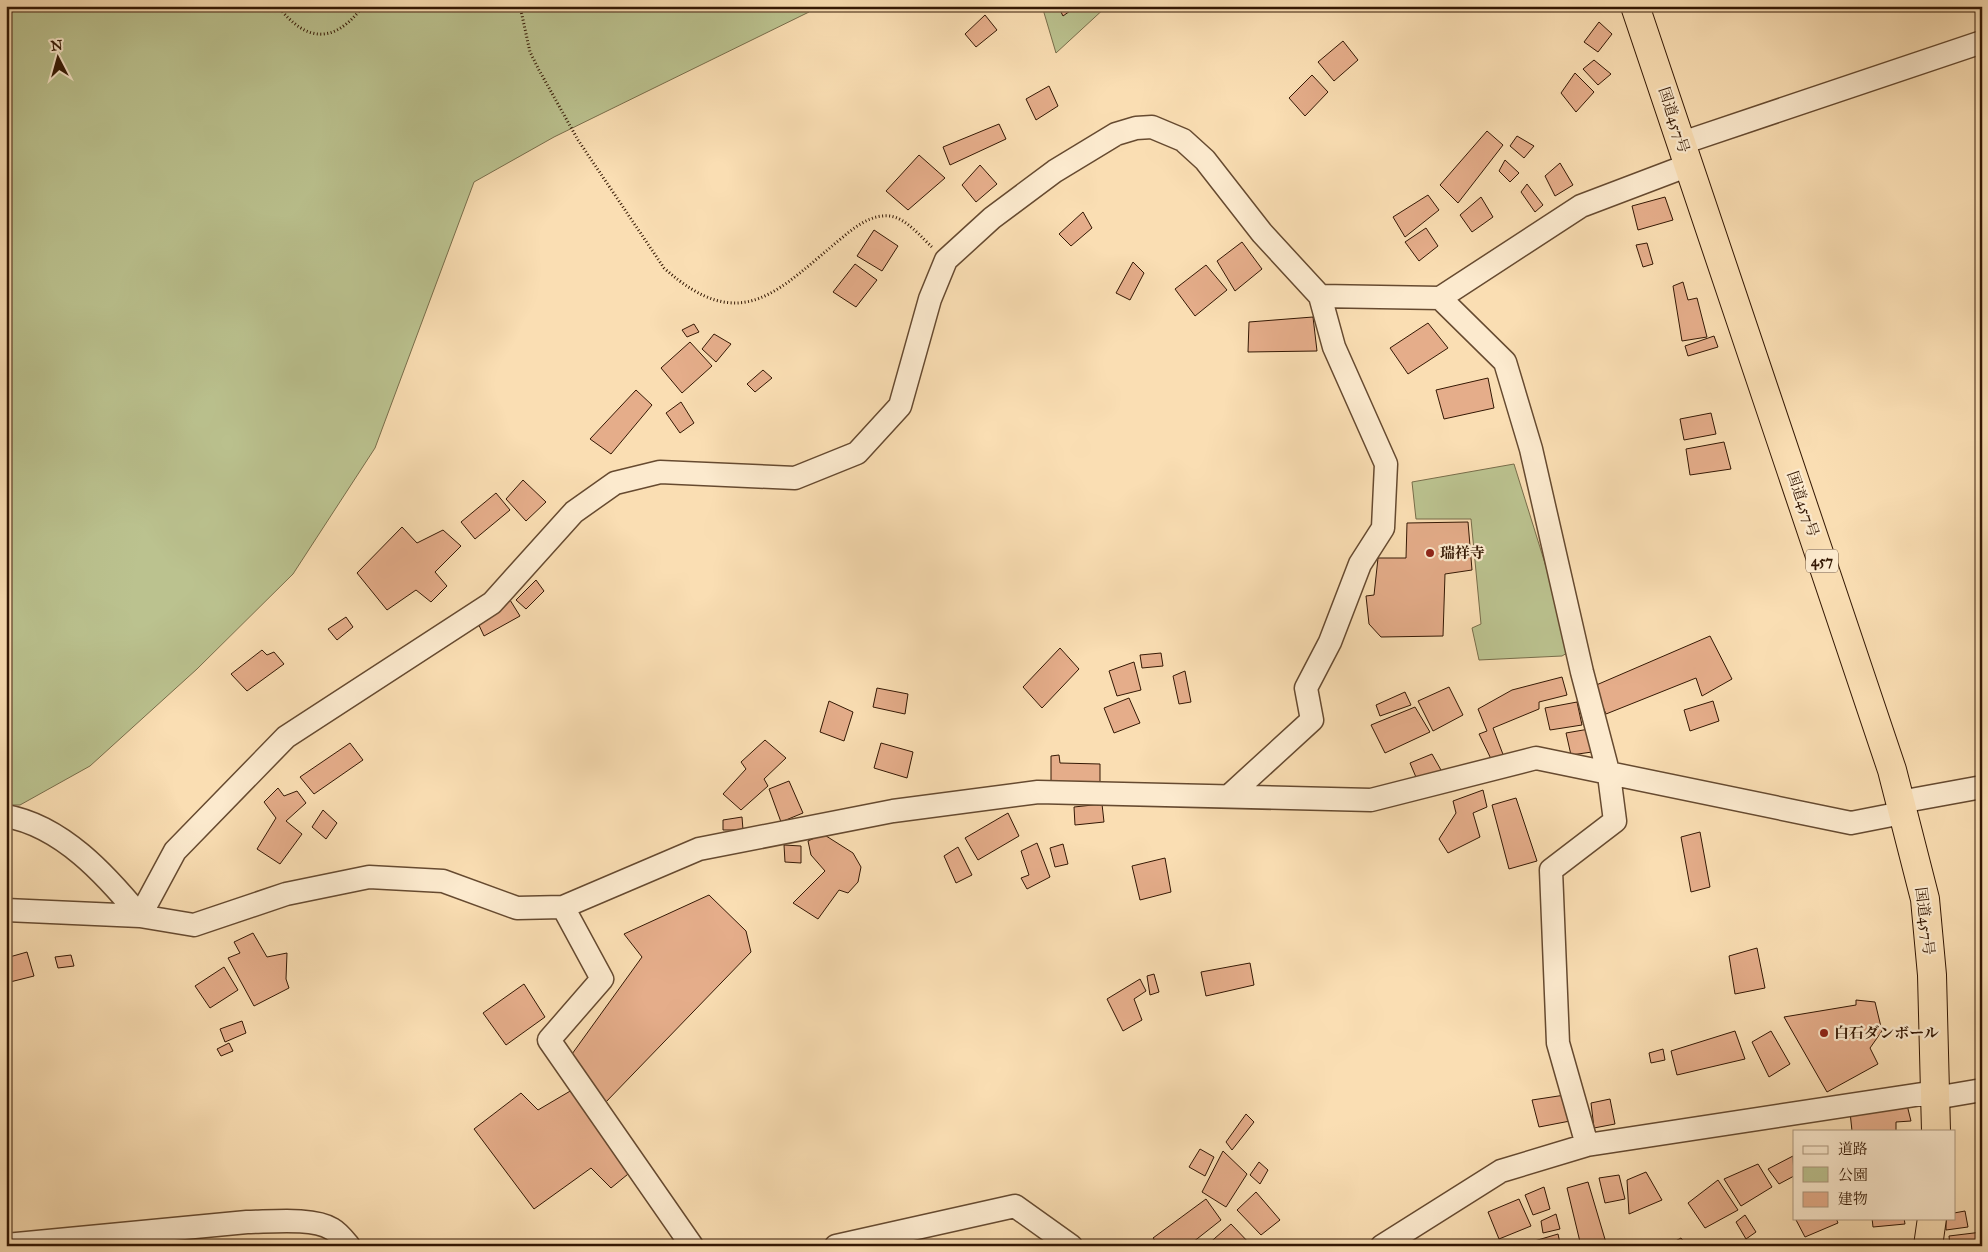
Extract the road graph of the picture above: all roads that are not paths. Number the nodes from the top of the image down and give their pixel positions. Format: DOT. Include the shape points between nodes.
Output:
graph roads {
  1 [pos="1635,6"];
  2 [pos="1982,42"];
  3 [pos="1685,154"];
  4 [pos="1320,296"];
  5 [pos="1440,298"];
  6 [pos="1609,775"];
  7 [pos="1982,787"];
  8 [pos="1230,796"];
  9 [pos="1901,807"];
  10 [pos="6,816"];
  11 [pos="563,907"];
  12 [pos="6,910"];
  13 [pos="140,916"];
  14 [pos="1982,1090"];
  15 [pos="1935,1098"];
  16 [pos="1936,1130"];
  17 [pos="1586,1145"];
  18 [pos="1932,1220"];
  19 [pos="6,1245"];
  20 [pos="349,1246"];
  21 [pos="692,1246"];
  22 [pos="836,1246"];
  23 [pos="1071,1246"];
  24 [pos="1382,1246"];
  25 [pos="1928,1246"];
  1 -- 3 [label="highway, 国道457号 / 457"];
  2 -- 3 [label="street"];
  3 -- 5 [label="street" via="1581,206"];
  3 -- 9 [label="highway, 国道457号 / 457" via="1889,760"];
  4 -- 5 [label="street"];
  4 -- 8 [label="street" via="1334,347 1386,464 1383,528 1360,564 1330,642 1306,688 1312,720"];
  4 -- 13 [label="street" via="1262,233 1204,160 1183,140 1152,127 1116,134 1055,171 992,218 946,260 930,299 900,406 857,453 796,478 660,472 615,483 574,512 492,603 286,737 175,851"];
  5 -- 6 [label="street" via="1505,362 1531,449"];
  6 -- 8 [label="street" via="1536,758 1371,800"];
  6 -- 9 [label="street" via="1851,823"];
  6 -- 17 [label="street" via="1615,821 1551,870 1558,1044"];
  7 -- 9 [label="street"];
  8 -- 11 [label="street" via="1038,792 893,812 699,849"];
  9 -- 15 [label="highway, 国道457号 / 457" via="1925,898 1932,975"];
  10 -- 13 [label="street" via="31,823 64,840 119,891"];
  11 -- 13 [label="street" via="517,908 443,881 369,877 286,894 194,925"];
  11 -- 21 [label="street" via="602,979 549,1040"];
  12 -- 13 [label="street"];
  14 -- 15 [label="street"];
  15 -- 16 [label="highway, 国道457号 / 457"];
  15 -- 17 [label="street" via="1922,1094"];
  17 -- 24 [label="street" via="1501,1171"];
  18 -- 25 [label="highway"];
  19 -- 20 [label="street" via="279,1221 322,1225 340,1235"];
  22 -- 23 [label="street" via="1015,1206"];
}
